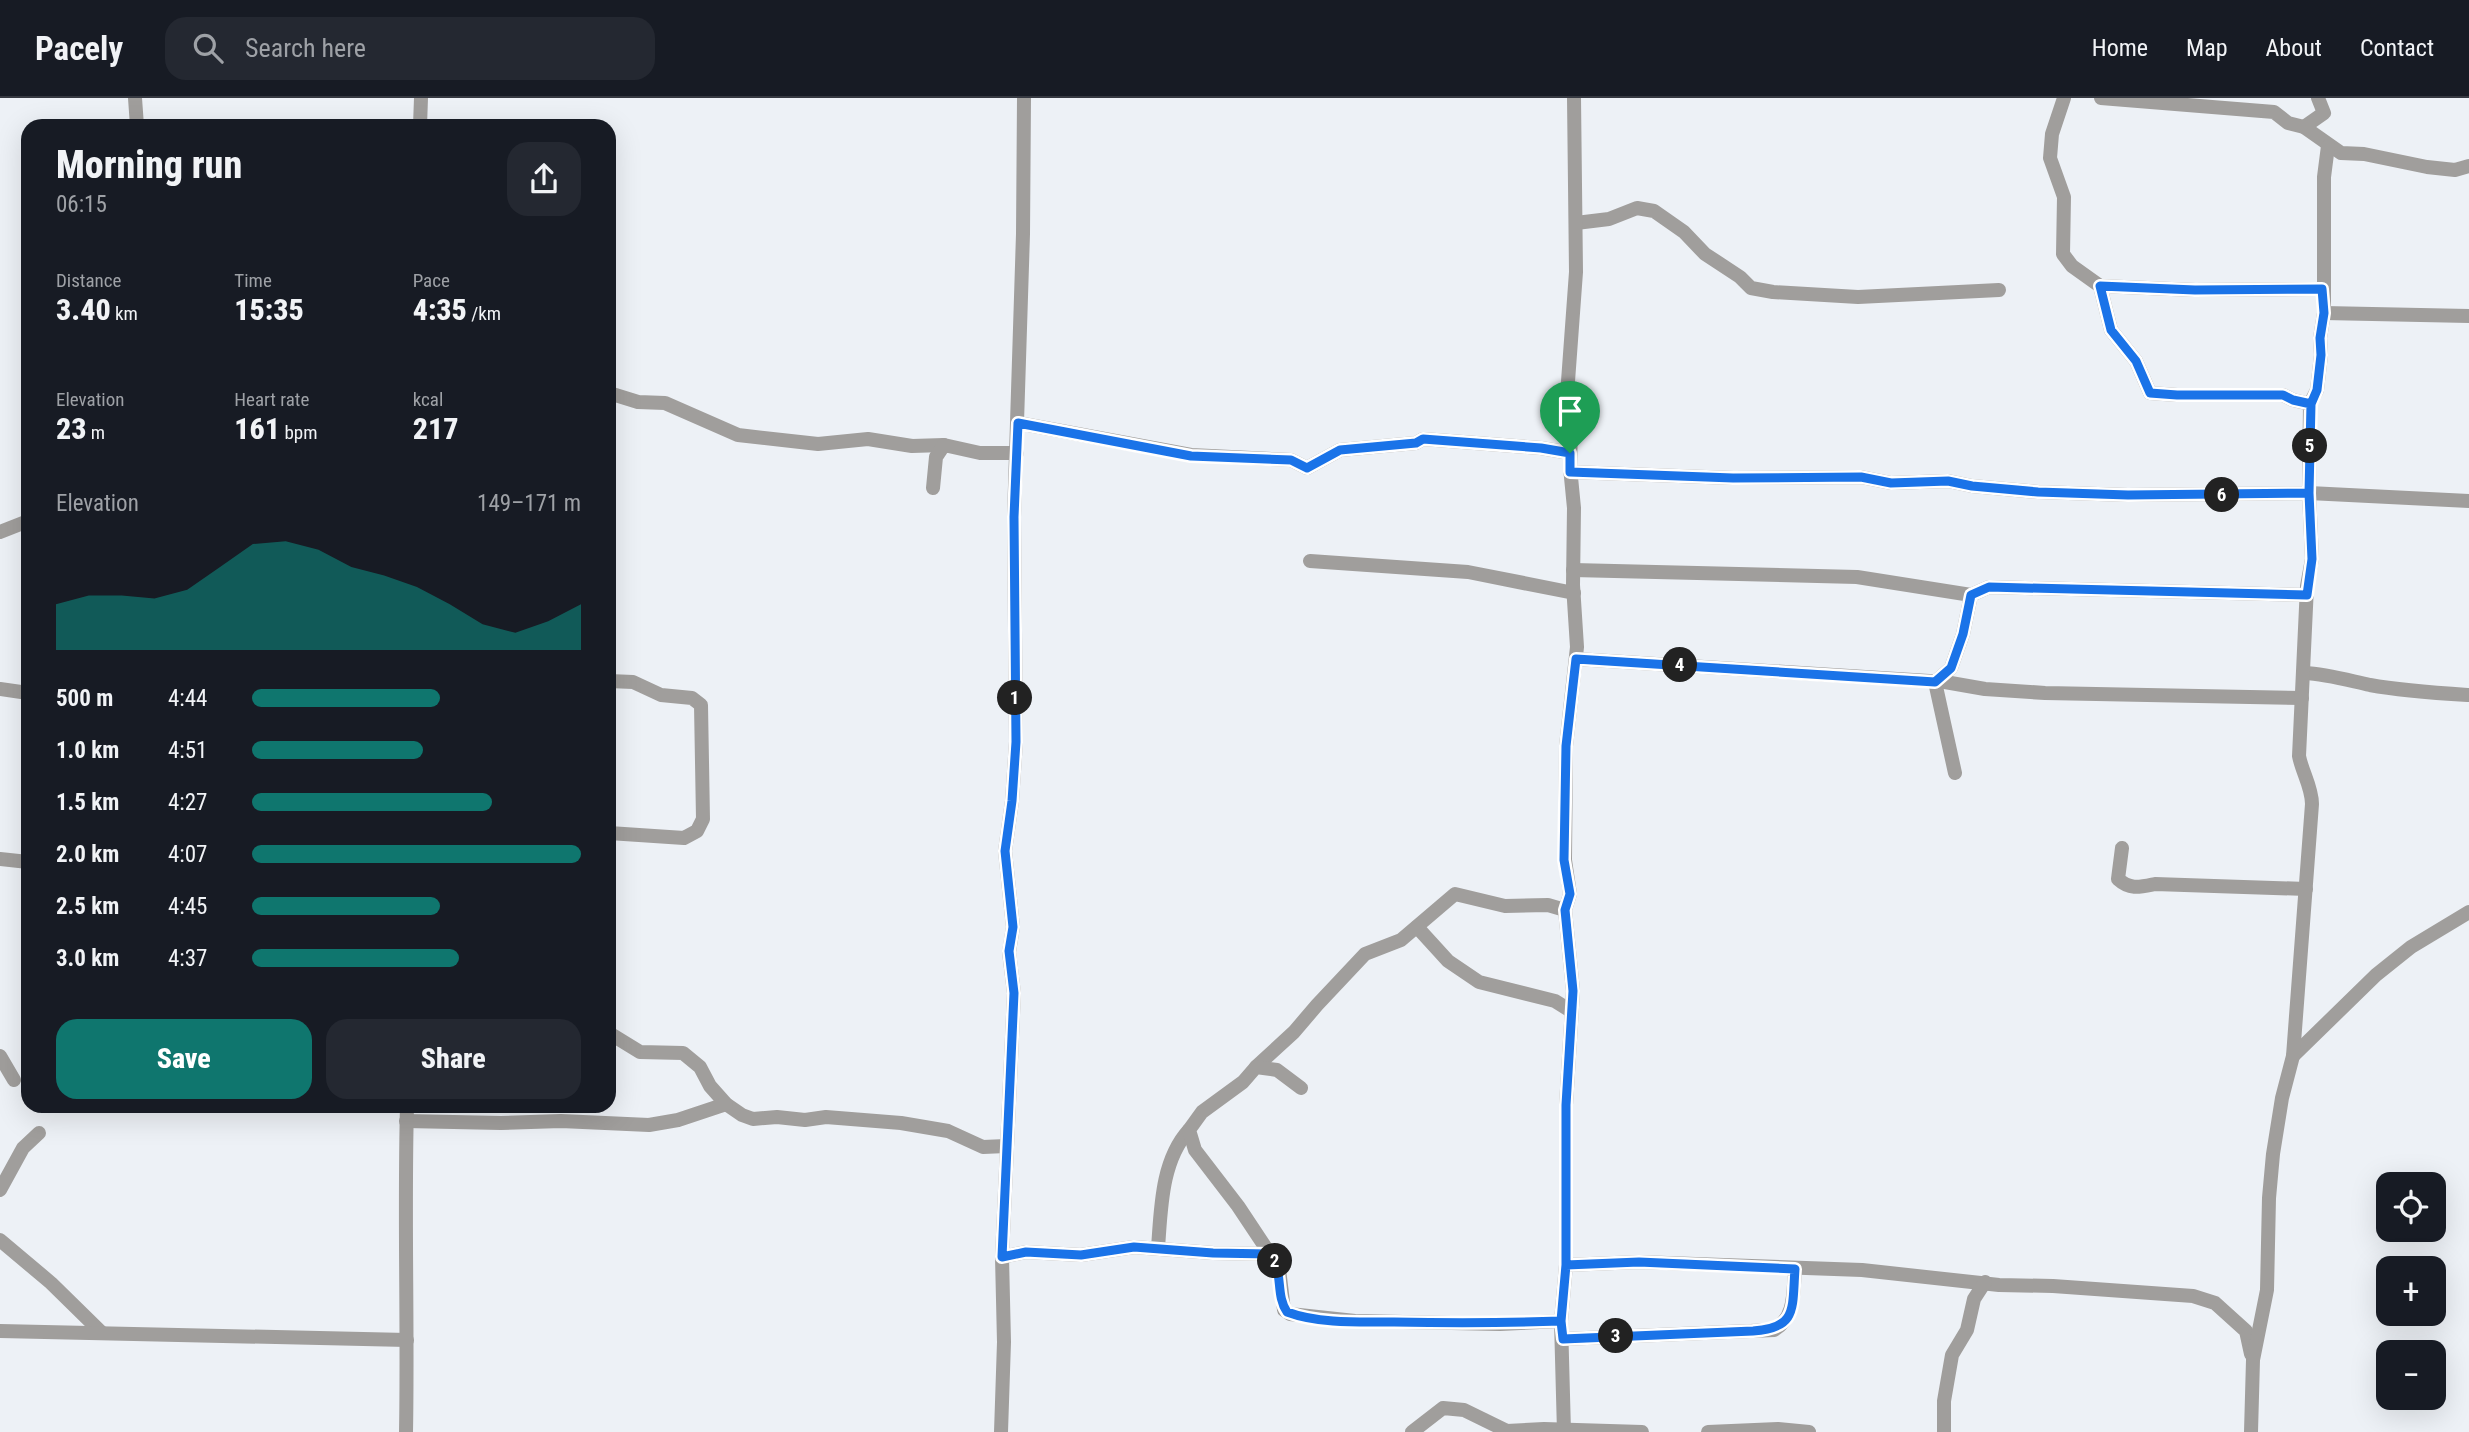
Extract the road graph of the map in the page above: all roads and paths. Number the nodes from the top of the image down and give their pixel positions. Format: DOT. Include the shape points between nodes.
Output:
graph roads {
  1 [pos="135,98"];
  2 [pos="421,98"];
  3 [pos="1024,98"];
  4 [pos="1574,98"];
  5 [pos="2064,98"];
  6 [pos="2101,98"];
  7 [pos="2318,98"];
  8 [pos="136,119"];
  9 [pos="421,119"];
  10 [pos="2304,127"];
  11 [pos="2328,146"];
  12 [pos="2469,166"];
  13 [pos="1576,223"];
  14 [pos="2100,286"];
  15 [pos="2322,289"];
  16 [pos="1999,290"];
  17 [pos="2324,313"];
  18 [pos="2469,316"];
  19 [pos="616,395"];
  20 [pos="2311,404"];
  21 [pos="1018,423"];
  22 [pos="944,445"];
  23 [pos="1017,453"];
  24 [pos="1570,453"];
  25 [pos="1570,472"];
  26 [pos="933,488"];
  27 [pos="2309,493"];
  28 [pos="2469,501"];
  29 [pos="21,524"];
  30 [pos="0,532"];
  31 [pos="1310,561"];
  32 [pos="1573,570"];
  33 [pos="1574,593"];
  34 [pos="1971,595"];
  35 [pos="2307,595"];
  36 [pos="1576,659"];
  37 [pos="2304,673"];
  38 [pos="616,681"];
  39 [pos="1935,682"];
  40 [pos="0,689"];
  41 [pos="21,692"];
  42 [pos="2469,695"];
  43 [pos="2302,698"];
  44 [pos="1955,772"];
  45 [pos="616,833"];
  46 [pos="2122,848"];
  47 [pos="0,859"];
  48 [pos="21,861"];
  49 [pos="2306,889"];
  50 [pos="1565,910"];
  51 [pos="2469,912"];
  52 [pos="1417,927"];
  53 [pos="1572,1011"];
  54 [pos="616,1037"];
  55 [pos="0,1056"];
  56 [pos="2293,1056"];
  57 [pos="1256,1067"];
  58 [pos="14,1080"];
  59 [pos="1301,1088"];
  60 [pos="726,1104"];
  61 [pos="407,1114"];
  62 [pos="1189,1130"];
  63 [pos="39,1133"];
  64 [pos="1006,1146"];
  65 [pos="0,1191"];
  66 [pos="0,1240"];
  67 [pos="1158,1248"];
  68 [pos="1270,1254"];
  69 [pos="1002,1257"];
  70 [pos="1566,1265"];
  71 [pos="1795,1269"];
  72 [pos="1985,1282"];
  73 [pos="1561,1321"];
  74 [pos="0,1331"];
  75 [pos="102,1333"];
  76 [pos="1563,1339"];
  77 [pos="407,1340"];
  78 [pos="2253,1360"];
  79 [pos="1564,1431"];
  80 [pos="1723,1431"];
  81 [pos="406,1432"];
  82 [pos="1001,1432"];
  83 [pos="1412,1432"];
  84 [pos="1642,1432"];
  85 [pos="1708,1432"];
  86 [pos="1810,1432"];
  87 [pos="1944,1432"];
  88 [pos="2251,1432"];
  1 -- 8 [label="street"];
  2 -- 9 [label="street"];
  3 -- 21 [label="street"];
  4 -- 13 [label="street"];
  5 -- 14 [label="street" via="2052,134 2050,158 2064,197 2063,254"];
  6 -- 10 [label="street" via="2274,112 2288,123"];
  7 -- 10 [label="street" via="2323,113"];
  10 -- 11 [label="street"];
  11 -- 12 [label="street" via="2341,153 2427,167 2455,170"];
  11 -- 15 [label="street"];
  13 -- 16 [label="street" via="1609,219 1637,208 1654,211 1751,288 1773,292 1858,297"];
  13 -- 24 [label="street" via="1567,395"];
  14 -- 15 [label="street"];
  14 -- 20 [label="street" via="2111,330 2136,361 2150,393 2283,395"];
  15 -- 17 [label="street"];
  17 -- 18 [label="street"];
  17 -- 20 [label="street" via="2317,390"];
  19 -- 22 [label="street" via="665,403 738,435 818,444 868,439 912,446"];
  20 -- 27 [label="street"];
  21 -- 23 [label="street"];
  21 -- 24 [label="street" via="1191,456 1291,460 1307,468 1340,450 1423,439"];
  22 -- 23 [label="street" via="980,453"];
  22 -- 26 [label="street" via="936,457"];
  23 -- 64 [label="street" via="1016,742 1005,851 1014,993"];
  24 -- 25 [label="street"];
  25 -- 27 [label="street" via="1861,477 1891,483 1948,481 2038,492 2128,495"];
  25 -- 32 [label="street"];
  27 -- 28 [label="street"];
  27 -- 35 [label="street" via="2312,559"];
  29 -- 30 [label="street"];
  31 -- 33 [label="street" via="1468,572"];
  32 -- 33 [label="street"];
  32 -- 34 [label="street" via="1857,577"];
  33 -- 36 [label="street"];
  34 -- 35 [label="street" via="1989,587"];
  34 -- 39 [label="street" via="1951,668"];
  35 -- 37 [label="street"];
  36 -- 39 [label="street"];
  36 -- 50 [label="street" via="1566,746 1564,860 1570,894"];
  37 -- 42 [label="street" via="2403,690"];
  37 -- 43 [label="street"];
  38 -- 45 [label="street" via="634,682 661,695 692,698 701,705 703,819 697,831 684,838"];
  39 -- 43 [label="street" via="2045,693"];
  39 -- 44 [label="street"];
  40 -- 41 [label="street"];
  43 -- 49 [label="street" via="2299,756 2312,804"];
  46 -- 49 [label="street" via="2118,879 2133,888 2155,884"];
  47 -- 48 [label="street"];
  49 -- 56 [label="street"];
  50 -- 52 [label="street" via="1548,905 1505,906 1457,893"];
  50 -- 53 [label="street"];
  51 -- 56 [label="street" via="2411,947 2376,975"];
  52 -- 53 [label="street" via="1448,961 1479,982 1555,1001"];
  52 -- 57 [label="street" via="1394,944 1366,954"];
  53 -- 70 [label="street" via="1566,1105"];
  54 -- 60 [label="street" via="640,1052 683,1053 700,1067"];
  55 -- 58 [label="street"];
  56 -- 78 [label="street" via="2273,1154 2267,1290"];
  57 -- 59 [label="street" via="1277,1070"];
  57 -- 62 [label="street" via="1202,1112"];
  60 -- 61 [label="street" via="649,1125 501,1123"];
  60 -- 64 [label="street" via="753,1119 826,1117 901,1123 948,1131 983,1147"];
  61 -- 77 [label="street"];
  62 -- 67 [label="street" via="1169,1166"];
  62 -- 68 [label="street" via="1195,1150"];
  63 -- 65 [label="street" via="23,1148"];
  64 -- 69 [label="street"];
  66 -- 75 [label="street"];
  67 -- 68 [label="street"];
  67 -- 69 [label="street" via="1081,1255 1026,1252"];
  68 -- 73 [label="street" via="1279,1269 1284,1310 1290,1314 1355,1321"];
  69 -- 82 [label="street"];
  70 -- 71 [label="street" via="1639,1262"];
  70 -- 73 [label="street"];
  71 -- 72 [label="street" via="1861,1270"];
  71 -- 76 [label="street" via="1789,1316 1774,1330"];
  72 -- 78 [label="street" via="2193,1296 2215,1303 2246,1331"];
  72 -- 87 [label="street" via="1952,1355"];
  73 -- 76 [label="street"];
  74 -- 75 [label="street"];
  75 -- 77 [label="street"];
  76 -- 79 [label="street"];
  77 -- 81 [label="street"];
  78 -- 88 [label="street"];
  79 -- 83 [label="street" via="1507,1431 1464,1409 1443,1408"];
  79 -- 84 [label="street"];
  80 -- 85 [label="street"];
  80 -- 86 [label="street"];
}
